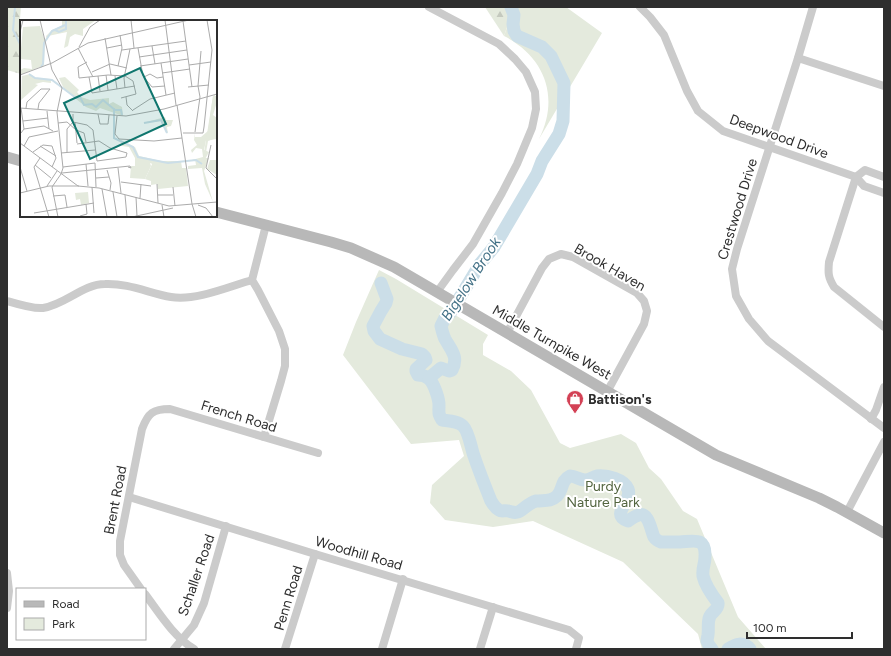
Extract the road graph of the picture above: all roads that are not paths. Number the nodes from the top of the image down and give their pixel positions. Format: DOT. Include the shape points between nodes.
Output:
graph roads {
  1 [pos="429,7"];
  2 [pos="640,7"];
  3 [pos="813,7"];
  4 [pos="798,58"];
  5 [pos="884,86"];
  6 [pos="769,147"];
  7 [pos="7,157"];
  8 [pos="20,161"];
  9 [pos="856,177"];
  10 [pos="884,177"];
  11 [pos="884,193"];
  12 [pos="217,212"];
  13 [pos="266,225"];
  14 [pos="252,280"];
  15 [pos="437,292"];
  16 [pos="7,301"];
  17 [pos="884,327"];
  18 [pos="507,332"];
  19 [pos="884,387"];
  20 [pos="607,392"];
  21 [pos="152,413"];
  22 [pos="871,419"];
  23 [pos="884,428"];
  24 [pos="264,437"];
  25 [pos="884,442"];
  26 [pos="318,453"];
  27 [pos="129,497"];
  28 [pos="846,512"];
  29 [pos="226,526"];
  30 [pos="884,533"];
  31 [pos="315,554"];
  32 [pos="7,573"];
  33 [pos="403,580"];
  34 [pos="140,588"];
  35 [pos="146,595"];
  36 [pos="493,607"];
  37 [pos="7,608"];
  38 [pos="181,640"];
  39 [pos="174,649"];
  40 [pos="194,649"];
  41 [pos="285,649"];
  42 [pos="382,649"];
  43 [pos="480,649"];
  44 [pos="576,649"];
  1 -- 15 [label="street" via="499,44 515,59 526,72 535,92 536,109 532,128 505,187 473,244"];
  2 -- 6 [label="street, Deepwood Drive" via="664,35 698,111 723,131"];
  3 -- 4 [label="street, Crestwood Drive"];
  4 -- 5 [label="street"];
  4 -- 6 [label="street, Crestwood Drive"];
  6 -- 9 [label="street, Deepwood Drive"];
  6 -- 22 [label="street, Crestwood Drive" via="736,250 732,269 736,296 749,319 768,341"];
  7 -- 8 [label="main road"];
  9 -- 10 [label="street" via="864,170"];
  9 -- 11 [label="street, Deepwood Drive" via="864,186"];
  9 -- 17 [label="street" via="829,262 829,279 834,287"];
  12 -- 13 [label="main road, Middle Turnpike West"];
  13 -- 14 [label="street"];
  13 -- 15 [label="main road, Middle Turnpike West" via="351,248 394,267"];
  14 -- 16 [label="street" via="189,297 173,297 123,285 104,284 88,288 55,305 42,308"];
  14 -- 24 [label="street" via="279,331 285,349 285,366"];
  15 -- 18 [label="main road, Middle Turnpike West"];
  18 -- 20 [label="main road, Middle Turnpike West"];
  18 -- 20 [label="street, Brook Haven" via="542,268 550,259 561,254 573,257 637,294 644,301 647,311 644,324"];
  19 -- 22 [label="street"];
  20 -- 28 [label="main road, Middle Turnpike West" via="716,455"];
  21 -- 24 [label="street, French Road" via="170,409"];
  21 -- 27 [label="street, Brent Road" via="146,418 142,429"];
  22 -- 23 [label="street, Crestwood Drive"];
  24 -- 26 [label="street, French Road"];
  25 -- 28 [label="street"];
  27 -- 29 [label="street, Woodhill Road"];
  27 -- 34 [label="street, Brent Road" via="120,541 120,555"];
  28 -- 30 [label="main road, Middle Turnpike West"];
  29 -- 31 [label="street, Woodhill Road"];
  29 -- 38 [label="street, Schaller Road" via="204,603 194,625"];
  31 -- 33 [label="street, Woodhill Road"];
  31 -- 41 [label="street, Penn Road"];
  32 -- 37 [label="street"];
  33 -- 36 [label="street, Woodhill Road"];
  33 -- 42 [label="street"];
  35 -- 38 [label="street"];
  36 -- 43 [label="street"];
  36 -- 44 [label="street, Woodhill Road" via="569,630 579,638"];
  38 -- 39 [label="street, Schaller Road"];
  38 -- 40 [label="street"];
}
